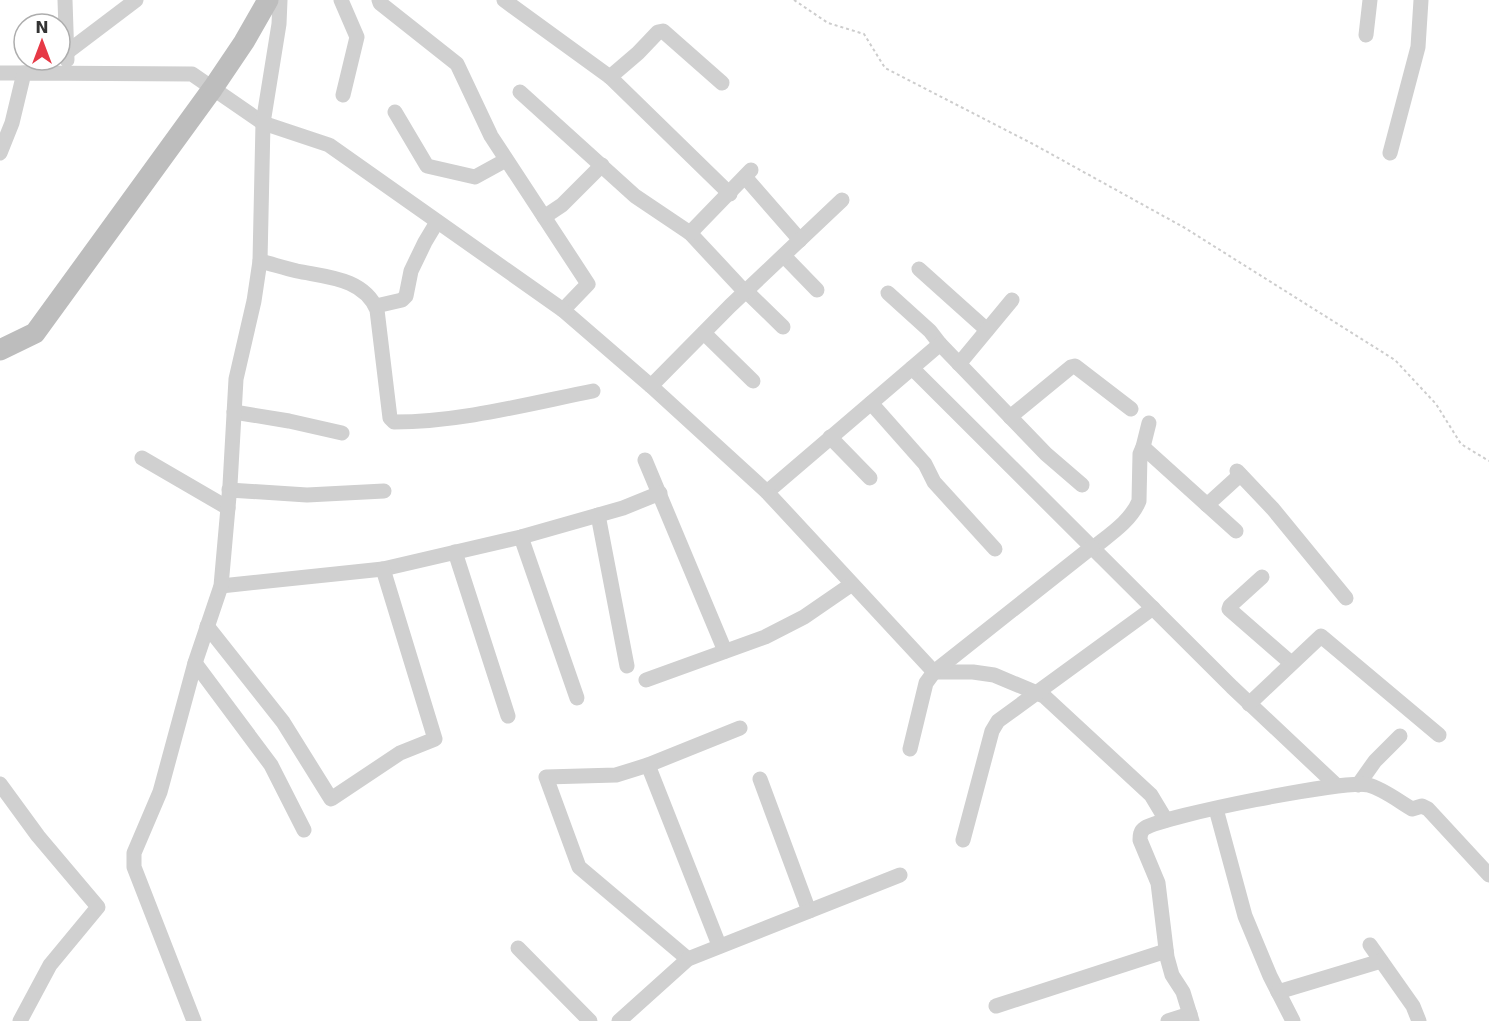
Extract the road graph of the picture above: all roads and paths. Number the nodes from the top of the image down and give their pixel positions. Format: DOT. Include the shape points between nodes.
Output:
graph roads {
  1 [pos="136,0"];
  2 [pos="268,0"];
  3 [pos="280,0"];
  4 [pos="341,0"];
  5 [pos="379,0"];
  6 [pos="504,0"];
  7 [pos="794,0"];
  8 [pos="1370,0"];
  9 [pos="1422,0"];
  10 [pos="1366,35"];
  11 [pos="72,48"];
  12 [pos="0,73"];
  13 [pos="24,73"];
  14 [pos="68,73"];
  15 [pos="610,77"];
  16 [pos="722,83"];
  17 [pos="213,88"];
  18 [pos="520,92"];
  19 [pos="343,95"];
  20 [pos="395,112"];
  21 [pos="263,123"];
  22 [pos="0,153"];
  23 [pos="1390,153"];
  24 [pos="506,160"];
  25 [pos="602,165"];
  26 [pos="730,194"];
  27 [pos="842,200"];
  28 [pos="544,217"];
  29 [pos="437,222"];
  30 [pos="690,233"];
  31 [pos="800,240"];
  32 [pos="783,256"];
  33 [pos="260,261"];
  34 [pos="918,269"];
  35 [pos="817,290"];
  36 [pos="745,292"];
  37 [pos="888,293"];
  38 [pos="1012,300"];
  39 [pos="376,306"];
  40 [pos="563,310"];
  41 [pos="783,327"];
  42 [pos="987,330"];
  43 [pos="704,333"];
  44 [pos="940,344"];
  45 [pos="0,350"];
  46 [pos="959,364"];
  47 [pos="912,368"];
  48 [pos="753,381"];
  49 [pos="651,386"];
  50 [pos="593,391"];
  51 [pos="871,403"];
  52 [pos="1131,409"];
  53 [pos="234,412"];
  54 [pos="1010,417"];
  55 [pos="1149,423"];
  56 [pos="342,433"];
  57 [pos="830,437"];
  58 [pos="1143,447"];
  59 [pos="142,458"];
  60 [pos="645,459"];
  61 [pos="1489,460"];
  62 [pos="870,478"];
  63 [pos="1082,485"];
  64 [pos="229,489"];
  65 [pos="384,491"];
  66 [pos="767,492"];
  67 [pos="660,493"];
  68 [pos="1207,505"];
  69 [pos="228,508"];
  70 [pos="598,515"];
  71 [pos="1236,531"];
  72 [pos="522,537"];
  73 [pos="1093,547"];
  74 [pos="995,549"];
  75 [pos="455,552"];
  76 [pos="383,569"];
  77 [pos="1262,577"];
  78 [pos="852,584"];
  79 [pos="221,586"];
  80 [pos="1346,598"];
  81 [pos="1153,608"];
  82 [pos="207,626"];
  83 [pos="725,651"];
  84 [pos="195,663"];
  85 [pos="1291,663"];
  86 [pos="627,666"];
  87 [pos="934,672"];
  88 [pos="646,680"];
  89 [pos="1036,693"];
  90 [pos="577,698"];
  91 [pos="1249,704"];
  92 [pos="508,716"];
  93 [pos="740,728"];
  94 [pos="1439,735"];
  95 [pos="1400,736"];
  96 [pos="910,749"];
  97 [pos="648,765"];
  98 [pos="760,779"];
  99 [pos="0,784"];
  100 [pos="1336,785"];
  101 [pos="1358,785"];
  102 [pos="1216,809"];
  103 [pos="1166,820"];
  104 [pos="304,830"];
  105 [pos="963,840"];
  106 [pos="1487,868"];
  107 [pos="900,875"];
  108 [pos="809,910"];
  109 [pos="719,945"];
  110 [pos="1370,945"];
  111 [pos="518,948"];
  112 [pos="1166,951"];
  113 [pos="688,959"];
  114 [pos="1381,961"];
  115 [pos="1278,992"];
  116 [pos="996,1006"];
  117 [pos="1191,1018"];
  118 [pos="20,1021"];
  119 [pos="194,1021"];
  120 [pos="590,1021"];
  121 [pos="618,1021"];
  122 [pos="1168,1021"];
  123 [pos="1293,1021"];
  124 [pos="1419,1021"];
  1 -- 11 [label="street"];
  2 -- 17 [label="main road"];
  3 -- 21 [label="street"];
  4 -- 19 [label="street" via="357,37"];
  5 -- 24 [label="street" via="457,64"];
  6 -- 15 [label="street"];
  7 -- 61 [label="path" via="828,23 864,34 885,68 1185,228 1395,360 1436,404 1461,444"];
  8 -- 10 [label="street"];
  9 -- 23 [label="street" via="1418,47"];
  12 -- 13 [label="street"];
  13 -- 14 [label="street"];
  13 -- 22 [label="street"];
  14 -- 17 [label="street" via="192,74"];
  15 -- 16 [label="street" via="663,31"];
  15 -- 26 [label="street"];
  17 -- 21 [label="street"];
  17 -- 45 [label="main road" via="35,333"];
  18 -- 25 [label="street"];
  20 -- 24 [label="street" via="427,166 475,177"];
  21 -- 29 [label="street" via="329,145"];
  21 -- 33 [label="street"];
  24 -- 28 [label="street"];
  25 -- 28 [label="street" via="562,205"];
  25 -- 30 [label="street" via="635,196"];
  26 -- 30 [label="street"];
  26 -- 31 [label="street" via="748,174"];
  27 -- 31 [label="street"];
  28 -- 40 [label="street" via="588,284"];
  29 -- 39 [label="street" via="411,271 406,296"];
  29 -- 40 [label="street"];
  30 -- 36 [label="street"];
  31 -- 32 [label="street"];
  32 -- 35 [label="street"];
  32 -- 36 [label="street"];
  33 -- 39 [label="street" via="337,278 358,287"];
  33 -- 53 [label="street" via="236,379"];
  34 -- 42 [label="street"];
  36 -- 41 [label="street"];
  36 -- 43 [label="street"];
  37 -- 44 [label="street"];
  38 -- 42 [label="street"];
  39 -- 50 [label="street" via="390,418 394,422 489,411"];
  40 -- 49 [label="street"];
  42 -- 46 [label="street"];
  43 -- 48 [label="street"];
  43 -- 49 [label="street"];
  44 -- 46 [label="street"];
  44 -- 47 [label="street"];
  46 -- 54 [label="street"];
  47 -- 51 [label="street"];
  47 -- 73 [label="street"];
  49 -- 66 [label="street"];
  51 -- 57 [label="street"];
  51 -- 74 [label="street" via="925,464 934,482"];
  52 -- 54 [label="street" via="1075,366"];
  53 -- 56 [label="street"];
  53 -- 64 [label="street"];
  54 -- 63 [label="street"];
  55 -- 58 [label="street"];
  57 -- 62 [label="street"];
  57 -- 66 [label="street"];
  58 -- 68 [label="street"];
  58 -- 73 [label="street" via="1137,506 1126,521"];
  59 -- 69 [label="street"];
  60 -- 67 [label="street"];
  64 -- 65 [label="street" via="307,495"];
  64 -- 69 [label="street"];
  66 -- 78 [label="street"];
  67 -- 70 [label="street"];
  67 -- 83 [label="street"];
  68 -- 71 [label="street"];
  68 -- 80 [label="street" via="1239,473 1274,509"];
  69 -- 79 [label="street"];
  70 -- 72 [label="street"];
  70 -- 86 [label="street"];
  72 -- 75 [label="street"];
  72 -- 90 [label="street"];
  73 -- 81 [label="street"];
  73 -- 87 [label="street"];
  75 -- 76 [label="street"];
  75 -- 92 [label="street"];
  76 -- 79 [label="street"];
  76 -- 82 [label="street" via="435,739 400,753 331,799 283,722"];
  77 -- 85 [label="street" via="1229,609"];
  78 -- 83 [label="street" via="794,622"];
  78 -- 87 [label="street"];
  79 -- 82 [label="street"];
  81 -- 89 [label="street"];
  81 -- 91 [label="street"];
  82 -- 84 [label="street"];
  83 -- 88 [label="street"];
  84 -- 104 [label="street" via="271,765"];
  84 -- 119 [label="street" via="159,792 134,853 134,867"];
  85 -- 91 [label="street"];
  85 -- 94 [label="street" via="1322,636"];
  87 -- 89 [label="street" via="994,675"];
  87 -- 96 [label="street" via="927,683"];
  89 -- 103 [label="street" via="1044,696 1151,795"];
  89 -- 105 [label="street" via="998,721 992,731"];
  91 -- 100 [label="street"];
  93 -- 97 [label="street"];
  95 -- 101 [label="street"];
  97 -- 109 [label="street"];
  97 -- 113 [label="street" via="616,775 546,777 579,867"];
  98 -- 108 [label="street"];
  99 -- 118 [label="street" via="98,907 50,965"];
  100 -- 101 [label="street"];
  100 -- 102 [label="street"];
  101 -- 106 [label="street" via="1368,785 1412,809 1428,809"];
  102 -- 103 [label="street"];
  102 -- 115 [label="street" via="1245,916"];
  103 -- 112 [label="street" via="1143,829 1140,840 1158,882"];
  107 -- 108 [label="street"];
  108 -- 109 [label="street"];
  109 -- 113 [label="street"];
  110 -- 114 [label="street"];
  111 -- 120 [label="street"];
  112 -- 116 [label="street"];
  112 -- 117 [label="street"];
  113 -- 121 [label="street"];
  114 -- 115 [label="street"];
  114 -- 124 [label="street"];
  115 -- 123 [label="street"];
  117 -- 122 [label="street"];
}
